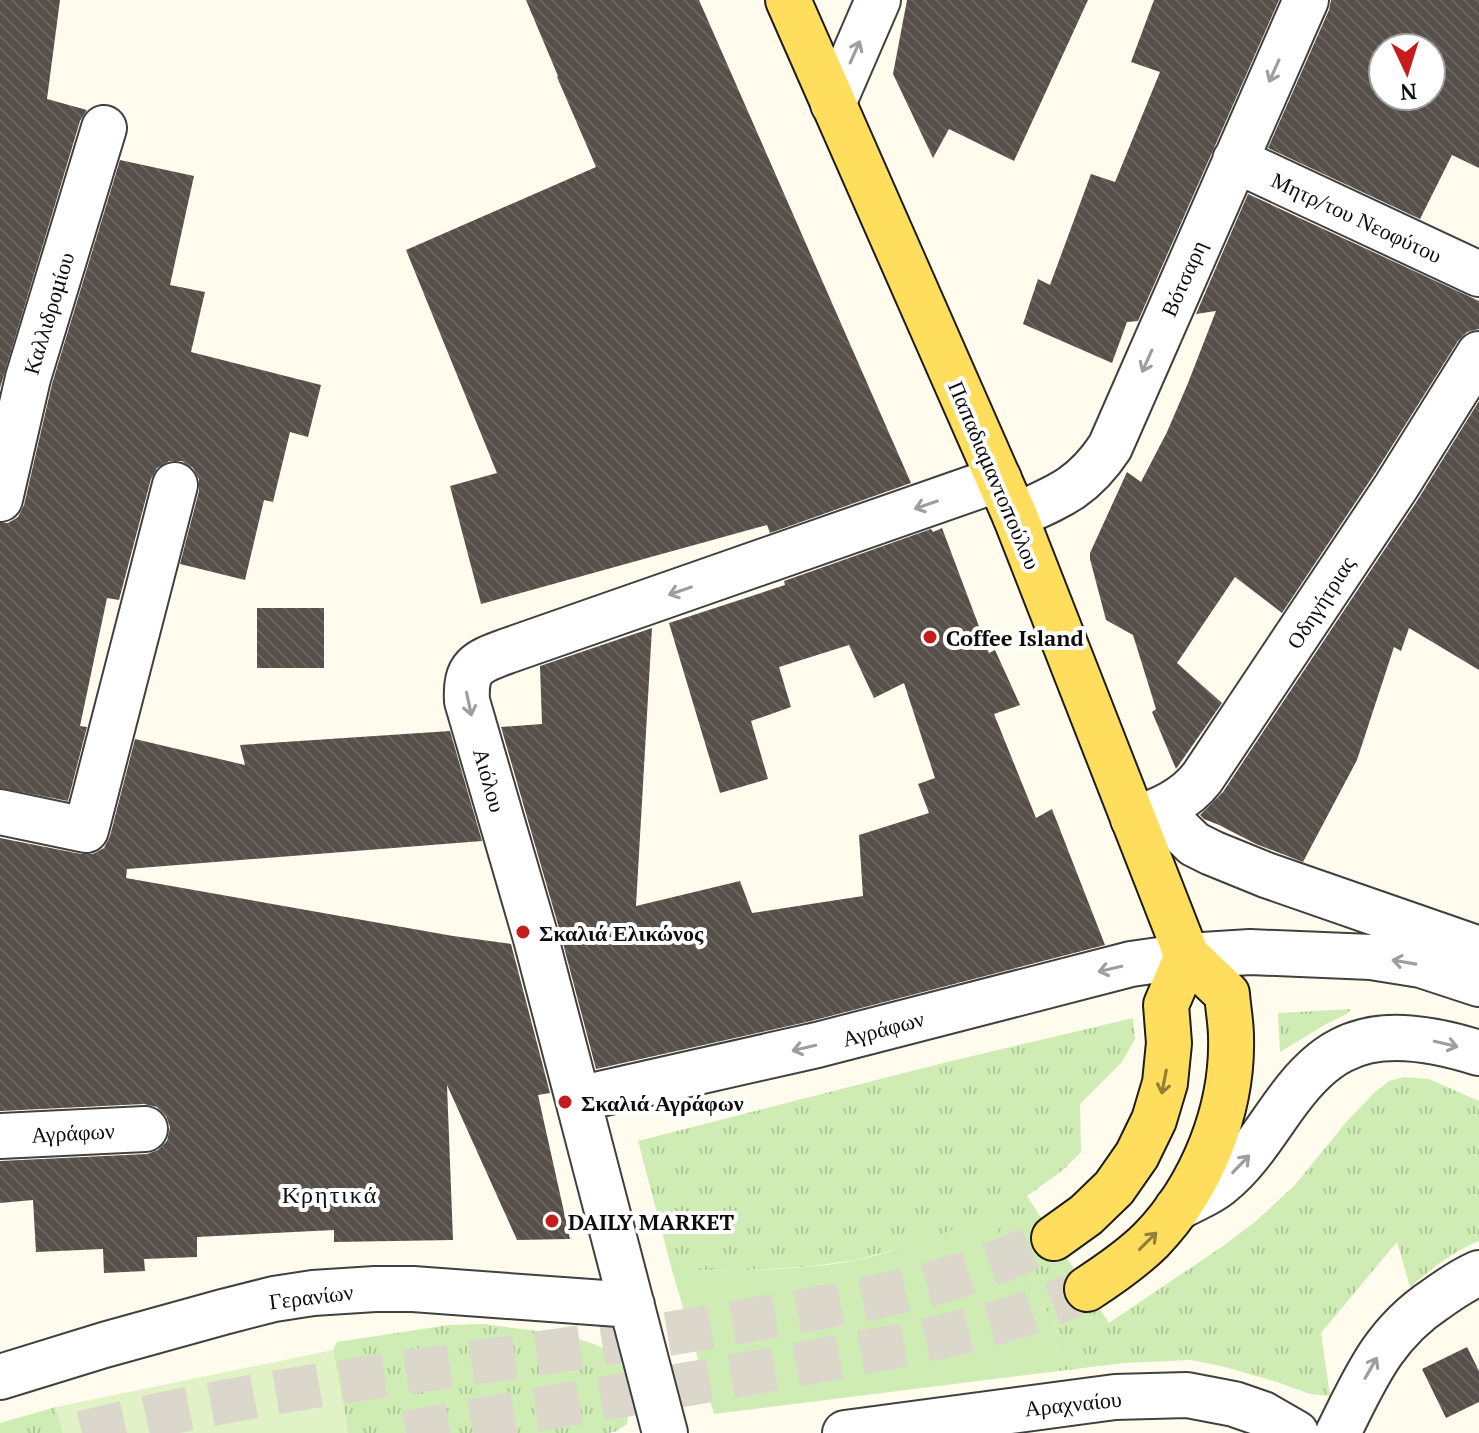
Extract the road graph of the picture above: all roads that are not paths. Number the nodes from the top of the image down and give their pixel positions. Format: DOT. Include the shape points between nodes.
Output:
graph roads {
  1 [pos="788,0"];
  2 [pos="878,0"];
  3 [pos="1306,0"];
  4 [pos="833,104"];
  5 [pos="104,128"];
  6 [pos="1235,160"];
  7 [pos="1479,274"];
  8 [pos="1479,354"];
  9 [pos="14,369"];
  10 [pos="175,485"];
  11 [pos="1007,498"];
  12 [pos="0,499"];
  13 [pos="0,812"];
  14 [pos="1146,815"];
  15 [pos="1479,949"];
  16 [pos="1187,956"];
  17 [pos="1479,984"];
  18 [pos="1479,1053"];
  19 [pos="578,1099"];
  20 [pos="145,1129"];
  21 [pos="0,1136"];
  22 [pos="1177,1208"];
  23 [pos="1054,1238"];
  24 [pos="1479,1273"];
  25 [pos="1087,1289"];
  26 [pos="632,1305"];
  27 [pos="0,1377"];
  28 [pos="665,1433"];
  29 [pos="845,1433"];
  30 [pos="1296,1433"];
  31 [pos="1338,1433"];
  1 -- 4 [label="main road, Παπαδιαμαντοπούλου"];
  4 -- 2 [label="street, one-way"];
  3 -- 6 [label="street, Βότσαρη, one-way"];
  4 -- 11 [label="main road, Παπαδιαμαντοπούλου"];
  5 -- 9 [label="street, Καλλιδρομίου"];
  6 -- 7 [label="street, Μητρ/του Νεοφύτου"];
  6 -- 11 [label="street, Βότσαρη, one-way" via="1110,447 1089,476 1060,496"];
  8 -- 14 [label="street, Οδηγήτριας" via="1202,778 1193,790"];
  9 -- 12 [label="street, Καλλιδρομίου"];
  10 -- 13 [label="street" via="86,830"];
  11 -- 14 [label="main road, Παπαδιαμαντοπούλου"];
  11 -- 19 [label="street, Αιόλου, one-way" via="507,651 474,666 466,685 467,701"];
  14 -- 15 [label="street" via="1212,853 1266,875"];
  14 -- 16 [label="main road, Παπαδιαμαντοπούλου"];
  17 -- 16 [label="street, Αγράφων, one-way" via="1421,965 1371,957 1250,952"];
  16 -- 19 [label="street, Αγράφων, one-way" via="1131,964 817,1045"];
  16 -- 22 [label="main road" via="1227,994 1231,1038 1218,1127"];
  16 -- 23 [label="main road, one-way" via="1166,1005 1165,1083 1154,1120 1114,1188"];
  22 -- 18 [label="street, one-way" via="1219,1185 1247,1159 1313,1070 1342,1050 1404,1038"];
  19 -- 26 [label="street, Αιόλου"];
  20 -- 21 [label="street, Αγράφων"];
  25 -- 22 [label="main road, one-way" via="1121,1266"];
  31 -- 24 [label="street, one-way" via="1377,1356 1417,1311"];
  26 -- 27 [label="street, Γερανίων" via="413,1289 313,1293 223,1312"];
  26 -- 28 [label="street, Αιόλου"];
  29 -- 30 [label="street, Αραχναίου" via="1115,1397 1187,1395 1263,1414"];
}
